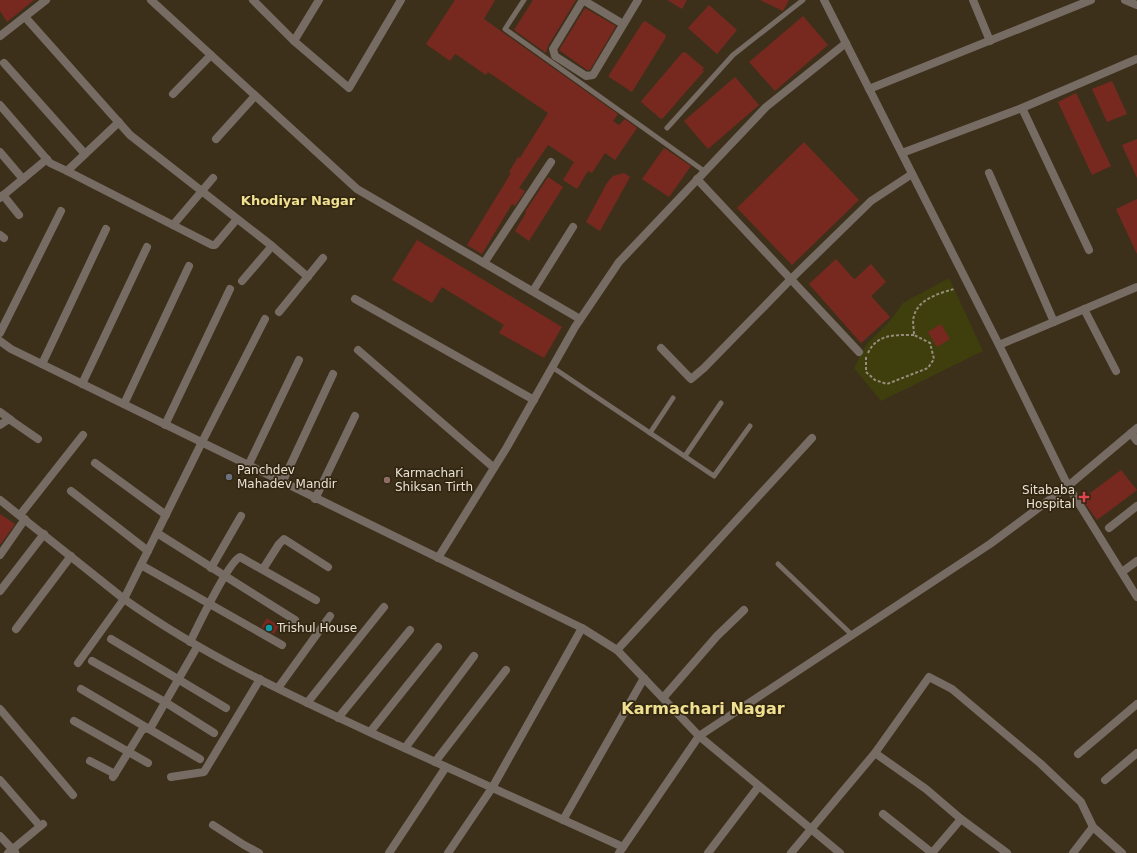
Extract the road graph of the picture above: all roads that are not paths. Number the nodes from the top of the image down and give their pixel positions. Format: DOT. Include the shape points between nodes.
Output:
graph roads {
  1 [pos="46,0"];
  2 [pos="151,0"];
  3 [pos="253,0"];
  4 [pos="319,0"];
  5 [pos="401,0"];
  6 [pos="524,0"];
  7 [pos="583,0"];
  8 [pos="638,0"];
  9 [pos="803,0"];
  10 [pos="824,0"];
  11 [pos="973,0"];
  12 [pos="1091,0"];
  13 [pos="1126,0"];
  14 [pos="1137,5"];
  15 [pos="25,17"];
  16 [pos="623,24"];
  17 [pos="0,36"];
  18 [pos="294,41"];
  19 [pos="990,41"];
  20 [pos="846,43"];
  21 [pos="211,55"];
  22 [pos="1137,59"];
  23 [pos="4,63"];
  24 [pos="869,89"];
  25 [pos="173,94"];
  26 [pos="255,96"];
  27 [pos="0,105"];
  28 [pos="1022,108"];
  29 [pos="118,122"];
  30 [pos="667,128"];
  31 [pos="216,139"];
  32 [pos="0,152"];
  33 [pos="902,153"];
  34 [pos="85,154"];
  35 [pos="47,159"];
  36 [pos="551,162"];
  37 [pos="67,171"];
  38 [pos="704,171"];
  39 [pos="989,173"];
  40 [pos="912,174"];
  41 [pos="213,178"];
  42 [pos="23,179"];
  43 [pos="697,179"];
  44 [pos="202,191"];
  45 [pos="2,197"];
  46 [pos="61,211"];
  47 [pos="19,216"];
  48 [pos="237,219"];
  49 [pos="172,225"];
  50 [pos="573,227"];
  51 [pos="106,229"];
  52 [pos="272,246"];
  53 [pos="147,248"];
  54 [pos="1089,250"];
  55 [pos="322,258"];
  56 [pos="484,263"];
  57 [pos="189,266"];
  58 [pos="308,277"];
  59 [pos="791,279"];
  60 [pos="242,281"];
  61 [pos="230,289"];
  62 [pos="1136,290"];
  63 [pos="532,292"];
  64 [pos="355,299"];
  65 [pos="1084,309"];
  66 [pos="279,312"];
  67 [pos="265,319"];
  68 [pos="580,319"];
  69 [pos="1054,322"];
  70 [pos="0,333"];
  71 [pos="0,341"];
  72 [pos="1000,345"];
  73 [pos="661,348"];
  74 [pos="358,350"];
  75 [pos="859,352"];
  76 [pos="299,360"];
  77 [pos="42,364"];
  78 [pos="552,367"];
  79 [pos="1116,371"];
  80 [pos="333,374"];
  81 [pos="82,384"];
  82 [pos="673,398"];
  83 [pos="534,400"];
  84 [pos="124,404"];
  85 [pos="721,404"];
  86 [pos="0,412"];
  87 [pos="355,416"];
  88 [pos="12,420"];
  89 [pos="0,425"];
  90 [pos="165,426"];
  91 [pos="750,426"];
  92 [pos="1134,431"];
  93 [pos="650,433"];
  94 [pos="83,435"];
  95 [pos="812,438"];
  96 [pos="38,439"];
  97 [pos="1137,441"];
  98 [pos="201,444"];
  99 [pos="684,456"];
  100 [pos="95,463"];
  101 [pos="248,466"];
  102 [pos="493,467"];
  103 [pos="282,483"];
  104 [pos="1068,486"];
  105 [pos="71,491"];
  106 [pos="315,498"];
  107 [pos="1,502"];
  108 [pos="1137,506"];
  109 [pos="166,515"];
  110 [pos="241,516"];
  111 [pos="23,517"];
  112 [pos="1109,528"];
  113 [pos="44,534"];
  114 [pos="157,534"];
  115 [pos="148,551"];
  116 [pos="0,555"];
  117 [pos="71,556"];
  118 [pos="438,558"];
  119 [pos="1137,561"];
  120 [pos="778,564"];
  121 [pos="141,565"];
  122 [pos="328,567"];
  123 [pos="212,568"];
  124 [pos="263,569"];
  125 [pos="1122,572"];
  126 [pos="225,576"];
  127 [pos="0,591"];
  128 [pos="1137,597"];
  129 [pos="124,599"];
  130 [pos="316,600"];
  131 [pos="210,604"];
  132 [pos="384,607"];
  133 [pos="744,610"];
  134 [pos="330,616"];
  135 [pos="295,620"];
  136 [pos="582,628"];
  137 [pos="16,629"];
  138 [pos="410,630"];
  139 [pos="852,635"];
  140 [pos="111,639"];
  141 [pos="193,644"];
  142 [pos="282,645"];
  143 [pos="438,647"];
  144 [pos="617,650"];
  145 [pos="474,656"];
  146 [pos="92,661"];
  147 [pos="78,662"];
  148 [pos="506,670"];
  149 [pos="644,678"];
  150 [pos="260,679"];
  151 [pos="178,680"];
  152 [pos="278,688"];
  153 [pos="81,689"];
  154 [pos="663,698"];
  155 [pos="165,702"];
  156 [pos="307,702"];
  157 [pos="1137,704"];
  158 [pos="226,708"];
  159 [pos="0,709"];
  160 [pos="338,718"];
  161 [pos="74,721"];
  162 [pos="149,728"];
  163 [pos="370,732"];
  164 [pos="214,733"];
  165 [pos="699,736"];
  166 [pos="405,748"];
  167 [pos="128,752"];
  168 [pos="875,753"];
  169 [pos="1137,753"];
  170 [pos="1078,754"];
  171 [pos="200,759"];
  172 [pos="90,761"];
  173 [pos="435,762"];
  174 [pos="148,763"];
  175 [pos="446,767"];
  176 [pos="171,777"];
  177 [pos="0,780"];
  178 [pos="1105,780"];
  179 [pos="759,786"];
  180 [pos="492,788"];
  181 [pos="73,795"];
  182 [pos="883,814"];
  183 [pos="961,819"];
  184 [pos="562,820"];
  185 [pos="213,825"];
  186 [pos="1093,827"];
  187 [pos="811,830"];
  188 [pos="0,836"];
  189 [pos="621,850"];
  190 [pos="12,852"];
  191 [pos="449,852"];
  192 [pos="259,853"];
  193 [pos="389,853"];
  194 [pos="708,853"];
  195 [pos="791,853"];
  196 [pos="840,853"];
  197 [pos="932,853"];
  198 [pos="1008,853"];
  199 [pos="1073,853"];
  200 [pos="1122,853"];
  1 -- 15 [label="street"];
  2 -- 21 [label="street"];
  3 -- 18 [label="street"];
  4 -- 18 [label="street"];
  5 -- 18 [label="street" via="348,88"];
  6 -- 38 [label="lane" via="505,29"];
  7 -- 16 [label="street"];
  7 -- 16 [label="street" via="553,52 555,56 586,76 593,74"];
  8 -- 16 [label="street"];
  9 -- 30 [label="lane" via="733,55"];
  10 -- 20 [label="street"];
  11 -- 19 [label="street"];
  12 -- 19 [label="street"];
  13 -- 14 [label="street"];
  15 -- 17 [label="street"];
  15 -- 29 [label="street"];
  19 -- 24 [label="street"];
  20 -- 24 [label="street"];
  20 -- 38 [label="street" via="766,107"];
  21 -- 25 [label="street"];
  21 -- 26 [label="street"];
  22 -- 28 [label="street"];
  23 -- 34 [label="street"];
  24 -- 33 [label="street"];
  26 -- 31 [label="street"];
  26 -- 56 [label="street" via="357,189"];
  27 -- 35 [label="street"];
  28 -- 33 [label="street"];
  28 -- 54 [label="street"];
  29 -- 34 [label="street"];
  29 -- 44 [label="street"];
  32 -- 42 [label="street"];
  33 -- 40 [label="street"];
  34 -- 37 [label="street"];
  35 -- 37 [label="street"];
  35 -- 42 [label="street"];
  36 -- 56 [label="street"];
  37 -- 49 [label="street"];
  38 -- 43 [label="street"];
  39 -- 69 [label="street"];
  40 -- 59 [label="street" via="871,201"];
  40 -- 72 [label="street"];
  41 -- 44 [label="street"];
  42 -- 45 [label="street"];
  43 -- 59 [label="street"];
  43 -- 68 [label="street" via="619,262"];
  44 -- 48 [label="street"];
  44 -- 49 [label="street"];
  45 -- 47 [label="street"];
  46 -- 70 [label="street"];
  48 -- 49 [label="street" via="212,245"];
  48 -- 52 [label="street"];
  50 -- 63 [label="street"];
  51 -- 77 [label="street"];
  52 -- 58 [label="street"];
  52 -- 60 [label="street"];
  53 -- 81 [label="street"];
  55 -- 58 [label="street"];
  56 -- 63 [label="street"];
  57 -- 84 [label="street"];
  58 -- 66 [label="street"];
  59 -- 73 [label="street" via="691,379"];
  59 -- 75 [label="street"];
  61 -- 90 [label="street"];
  62 -- 65 [label="street"];
  63 -- 68 [label="street"];
  64 -- 83 [label="street"];
  65 -- 69 [label="street"];
  65 -- 79 [label="street"];
  67 -- 98 [label="street"];
  68 -- 78 [label="street"];
  69 -- 72 [label="street"];
  71 -- 77 [label="street"];
  72 -- 104 [label="street"];
  74 -- 102 [label="street"];
  76 -- 101 [label="street"];
  77 -- 81 [label="street"];
  78 -- 83 [label="street"];
  78 -- 93 [label="lane"];
  80 -- 103 [label="street"];
  81 -- 84 [label="street"];
  82 -- 93 [label="lane"];
  83 -- 102 [label="street"];
  84 -- 90 [label="street"];
  85 -- 99 [label="lane"];
  86 -- 88 [label="street"];
  87 -- 106 [label="street"];
  88 -- 89 [label="street" via="6,420"];
  88 -- 96 [label="street"];
  90 -- 98 [label="street"];
  91 -- 99 [label="lane" via="714,476"];
  92 -- 97 [label="street"];
  92 -- 104 [label="street"];
  93 -- 99 [label="lane"];
  94 -- 111 [label="street"];
  95 -- 144 [label="street"];
  98 -- 101 [label="street"];
  98 -- 109 [label="street"];
  100 -- 109 [label="street"];
  101 -- 103 [label="street"];
  102 -- 118 [label="street"];
  103 -- 106 [label="street"];
  104 -- 125 [label="street"];
  104 -- 139 [label="street" via="990,544"];
  105 -- 115 [label="street"];
  106 -- 118 [label="street"];
  107 -- 111 [label="street"];
  108 -- 112 [label="street"];
  109 -- 114 [label="street"];
  110 -- 123 [label="street"];
  111 -- 113 [label="street"];
  111 -- 116 [label="street"];
  113 -- 117 [label="street"];
  113 -- 127 [label="street"];
  114 -- 115 [label="street"];
  114 -- 123 [label="street"];
  115 -- 121 [label="street"];
  117 -- 129 [label="street"];
  117 -- 137 [label="street"];
  118 -- 136 [label="street"];
  119 -- 125 [label="street"];
  120 -- 139 [label="lane"];
  121 -- 129 [label="street"];
  121 -- 131 [label="street"];
  122 -- 124 [label="street" via="284,540"];
  123 -- 126 [label="street"];
  124 -- 126 [label="street" via="240,557 236,558"];
  124 -- 130 [label="street"];
  125 -- 128 [label="street"];
  126 -- 131 [label="street"];
  126 -- 135 [label="street"];
  129 -- 141 [label="street"];
  129 -- 147 [label="street"];
  131 -- 141 [label="street"];
  131 -- 142 [label="street"];
  132 -- 156 [label="street"];
  133 -- 154 [label="street"];
  134 -- 152 [label="street"];
  136 -- 144 [label="street"];
  136 -- 180 [label="street"];
  138 -- 160 [label="street"];
  139 -- 165 [label="street"];
  140 -- 151 [label="street"];
  141 -- 150 [label="street"];
  141 -- 151 [label="street"];
  143 -- 163 [label="street"];
  144 -- 149 [label="street"];
  145 -- 166 [label="street"];
  146 -- 155 [label="street"];
  148 -- 173 [label="street"];
  149 -- 154 [label="street"];
  149 -- 184 [label="street"];
  150 -- 152 [label="street"];
  150 -- 176 [label="street" via="204,772"];
  151 -- 155 [label="street"];
  151 -- 158 [label="street"];
  152 -- 156 [label="street"];
  153 -- 162 [label="street"];
  154 -- 165 [label="street"];
  155 -- 162 [label="street"];
  155 -- 164 [label="street"];
  156 -- 160 [label="street"];
  157 -- 170 [label="street"];
  159 -- 181 [label="street"];
  160 -- 163 [label="street"];
  161 -- 167 [label="street"];
  162 -- 167 [label="street" via="142,730"];
  162 -- 171 [label="street"];
  163 -- 166 [label="street"];
  165 -- 179 [label="street"];
  165 -- 189 [label="street"];
  166 -- 173 [label="street"];
  167 -- 172 [label="street" via="114,775"];
  167 -- 174 [label="street"];
  168 -- 183 [label="street" via="926,789"];
  168 -- 186 [label="street" via="930,677 952,689 1041,764 1081,802"];
  168 -- 187 [label="street"];
  169 -- 178 [label="street"];
  173 -- 175 [label="street"];
  175 -- 180 [label="street"];
  175 -- 193 [label="street"];
  177 -- 190 [label="street" via="42,825"];
  179 -- 187 [label="street"];
  179 -- 194 [label="street"];
  180 -- 184 [label="street"];
  180 -- 191 [label="street"];
  182 -- 197 [label="street"];
  183 -- 197 [label="street"];
  183 -- 198 [label="street"];
  184 -- 189 [label="street"];
  185 -- 192 [label="street"];
  186 -- 199 [label="street"];
  186 -- 200 [label="street"];
  187 -- 195 [label="street"];
  187 -- 196 [label="street"];
  188 -- 190 [label="street"];
}
